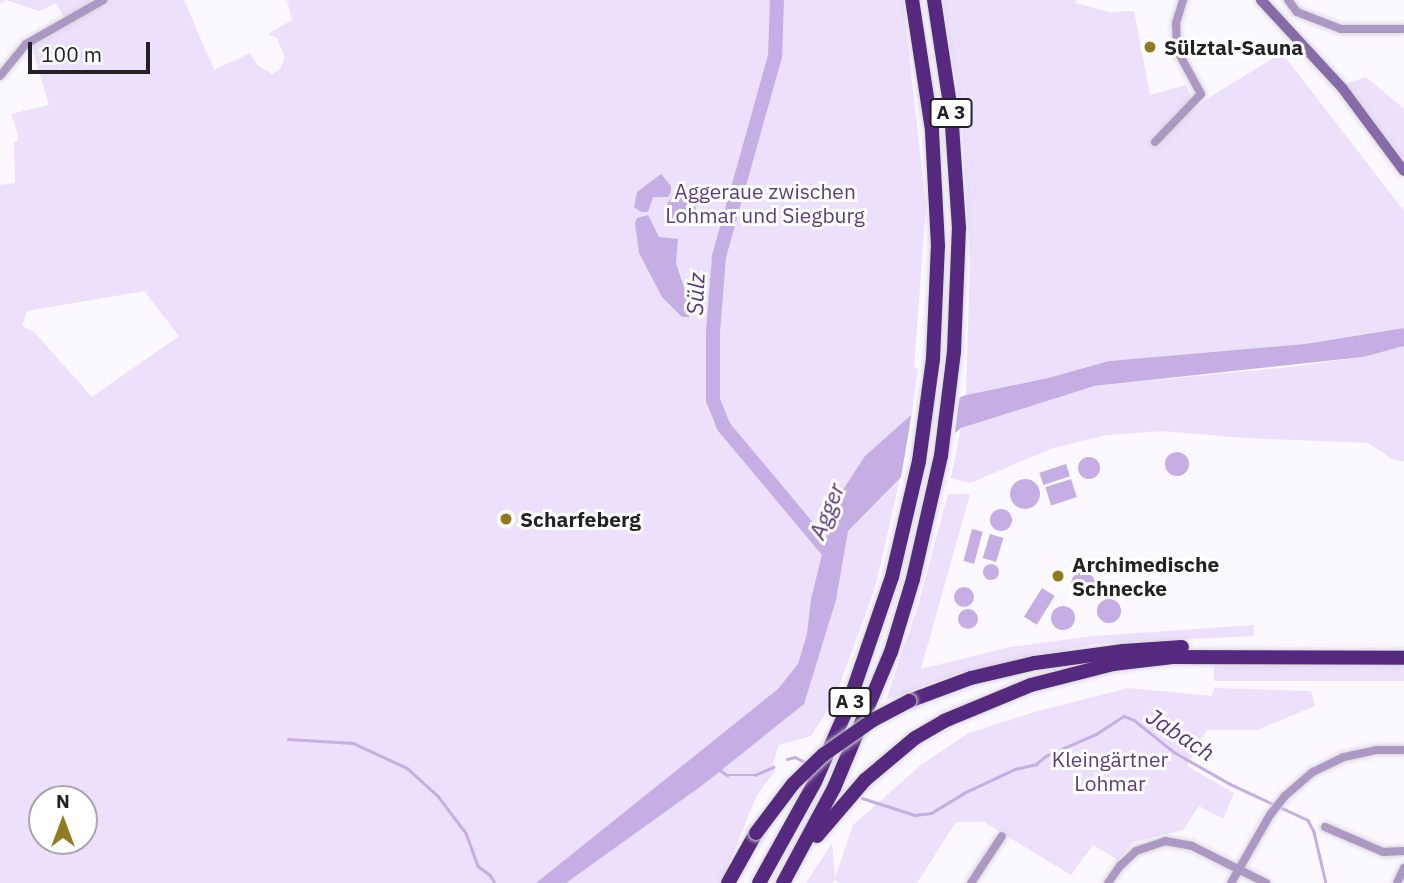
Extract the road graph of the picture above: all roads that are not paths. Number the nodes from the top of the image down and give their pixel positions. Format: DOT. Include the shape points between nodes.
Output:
graph roads {
  1 [pos="103,0"];
  2 [pos="912,0"];
  3 [pos="934,0"];
  4 [pos="1184,0"];
  5 [pos="1261,0"];
  6 [pos="1288,0"];
  7 [pos="1404,29"];
  8 [pos="0,76"];
  9 [pos="1155,142"];
  10 [pos="1404,171"];
  11 [pos="1404,649"];
  12 [pos="1198,651"];
  13 [pos="1221,651"];
  14 [pos="1404,658"];
  15 [pos="1404,750"];
  16 [pos="1325,827"];
  17 [pos="1002,835"];
  18 [pos="1404,852"];
  19 [pos="794,865"];
  20 [pos="1404,868"];
  21 [pos="1239,870"];
  22 [pos="728,883"];
  23 [pos="759,883"];
  24 [pos="783,883"];
  25 [pos="971,883"];
  26 [pos="1108,883"];
  27 [pos="1231,883"];
  28 [pos="1266,883"];
  29 [pos="1397,883"];
  1 -- 8 [label="street" via="26,44"];
  2 -- 23 [label="highway, A 3" via="925,72 936,187 937,257 933,359 909,509 892,577 846,710 815,782"];
  3 -- 19 [label="highway, A 3" via="956,169 958,292 945,431 913,579 867,716"];
  4 -- 9 [label="street" via="1176,23 1177,50 1201,94"];
  5 -- 10 [label="main road" via="1343,89"];
  6 -- 7 [label="street" via="1297,12 1341,29"];
  11 -- 13 [label="highway"];
  12 -- 13 [label="highway"];
  12 -- 19 [label="highway" via="1073,673 944,721 915,738 865,780"];
  12 -- 22 [label="highway, bridge" via="1123,651 1035,663 971,678 909,701 822,755 793,784 756,833"];
  13 -- 14 [label="highway"];
  15 -- 21 [label="street" via="1345,757 1313,772 1281,801"];
  16 -- 18 [label="street" via="1383,852"];
  17 -- 25 [label="street"];
  19 -- 24 [label="highway, A 3"];
  20 -- 29 [label="street"];
  21 -- 26 [label="street" via="1192,846 1165,841 1136,851"];
  21 -- 27 [label="street"];
  21 -- 28 [label="street"];
}
